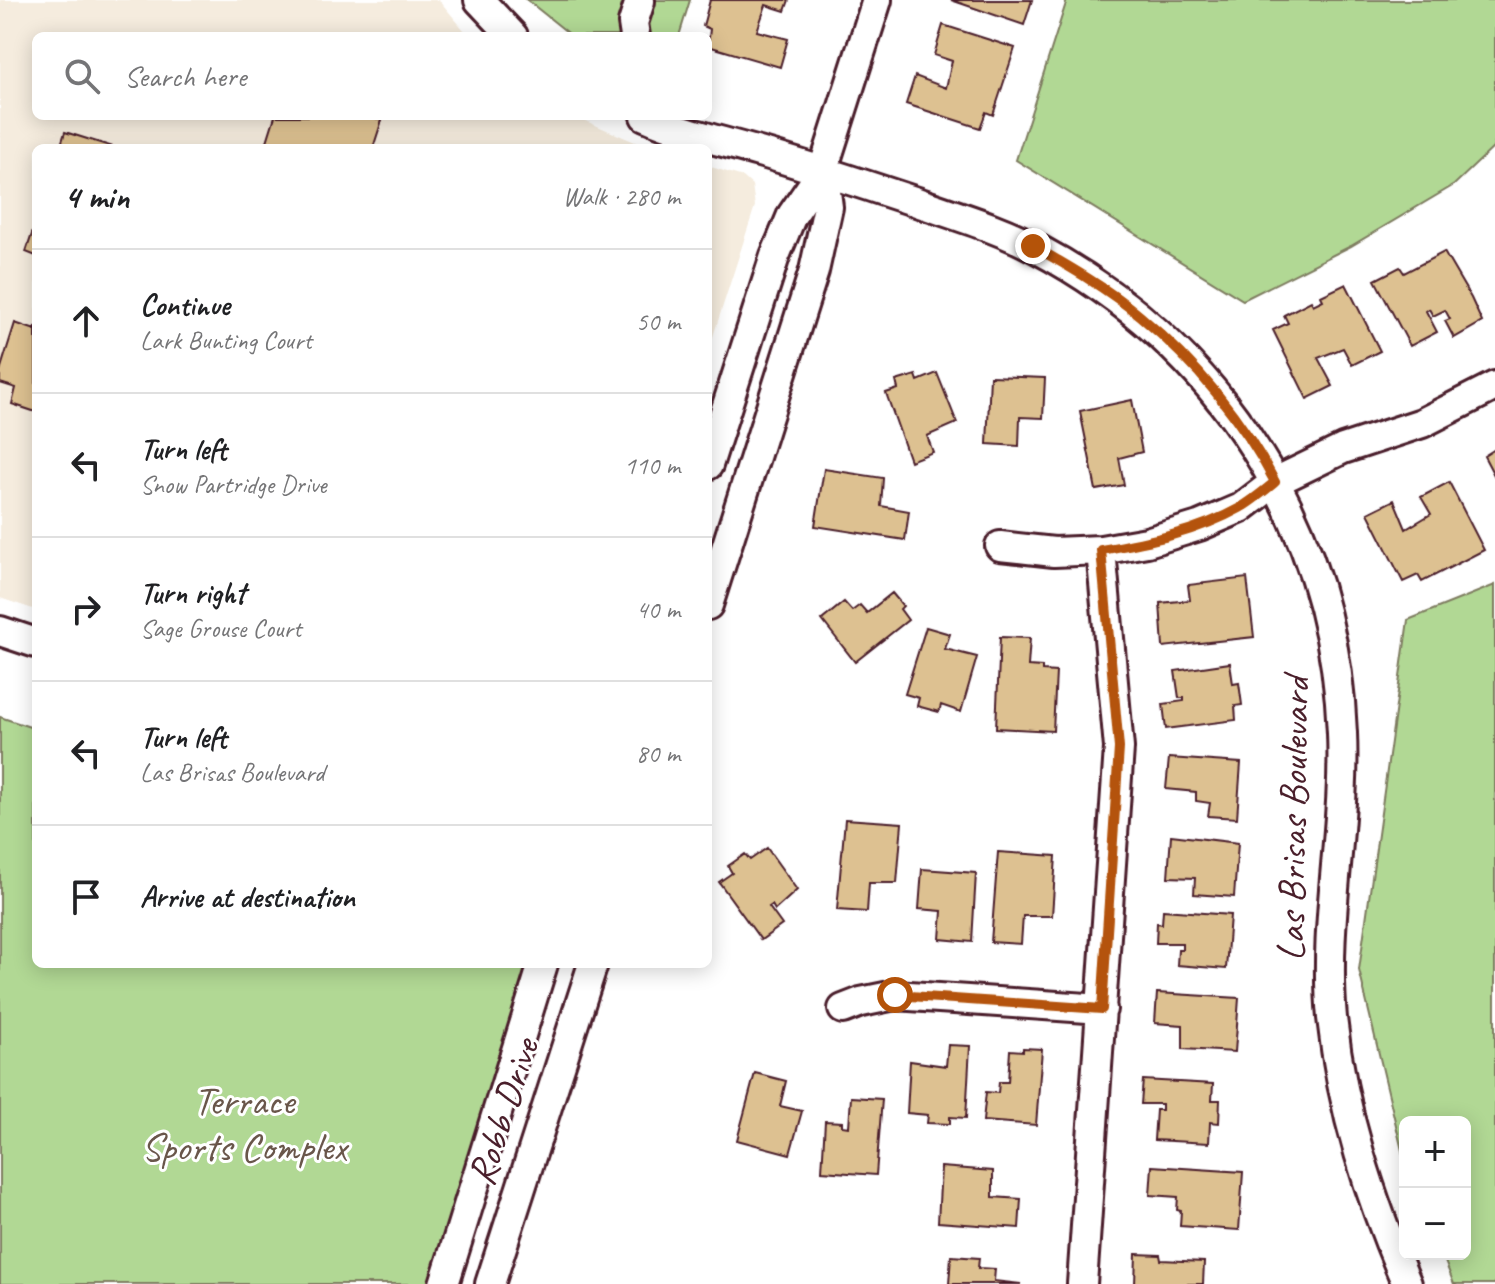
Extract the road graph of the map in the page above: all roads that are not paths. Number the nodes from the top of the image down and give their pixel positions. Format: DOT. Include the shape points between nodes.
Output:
graph roads {
  1 [pos="479,0"];
  2 [pos="877,0"];
  3 [pos="640,1"];
  4 [pos="509,32"];
  5 [pos="634,32"];
  6 [pos="658,120"];
  7 [pos="823,170"];
  8 [pos="1495,386"];
  9 [pos="712,453"];
  10 [pos="1275,482"];
  11 [pos="1000,546"];
  12 [pos="1101,550"];
  13 [pos="712,592"];
  14 [pos="0,631"];
  15 [pos="32,642"];
  16 [pos="542,968"];
  17 [pos="592,968"];
  18 [pos="843,1009"];
  19 [pos="1102,1009"];
  20 [pos="444,1284"];
  21 [pos="490,1284"];
  22 [pos="1082,1284"];
  23 [pos="1407,1284"];
  1 -- 4 [label="street"];
  2 -- 7 [label="street"];
  3 -- 5 [label="street"];
  6 -- 7 [label="street, Las Brisas Boulevard"];
  7 -- 9 [label="street" via="799,202 775,256"];
  7 -- 10 [label="street, Las Brisas Boulevard" via="980,223 1087,277 1140,316 1191,364 1236,418"];
  7 -- 13 [label="street" via="828,207 822,241"];
  8 -- 10 [label="street" via="1422,423 1343,449"];
  10 -- 12 [label="street" via="1241,508 1199,526"];
  10 -- 23 [label="street, Las Brisas Boulevard" via="1305,545 1325,606 1337,671 1341,786 1330,947 1341,1088 1357,1154"];
  11 -- 12 [label="street"];
  12 -- 19 [label="street" via="1119,748"];
  14 -- 15 [label="street"];
  16 -- 20 [label="street, Robb Drive"];
  17 -- 21 [label="street, Robb Drive"];
  18 -- 19 [label="street" via="895,995"];
  19 -- 22 [label="street"];
}
